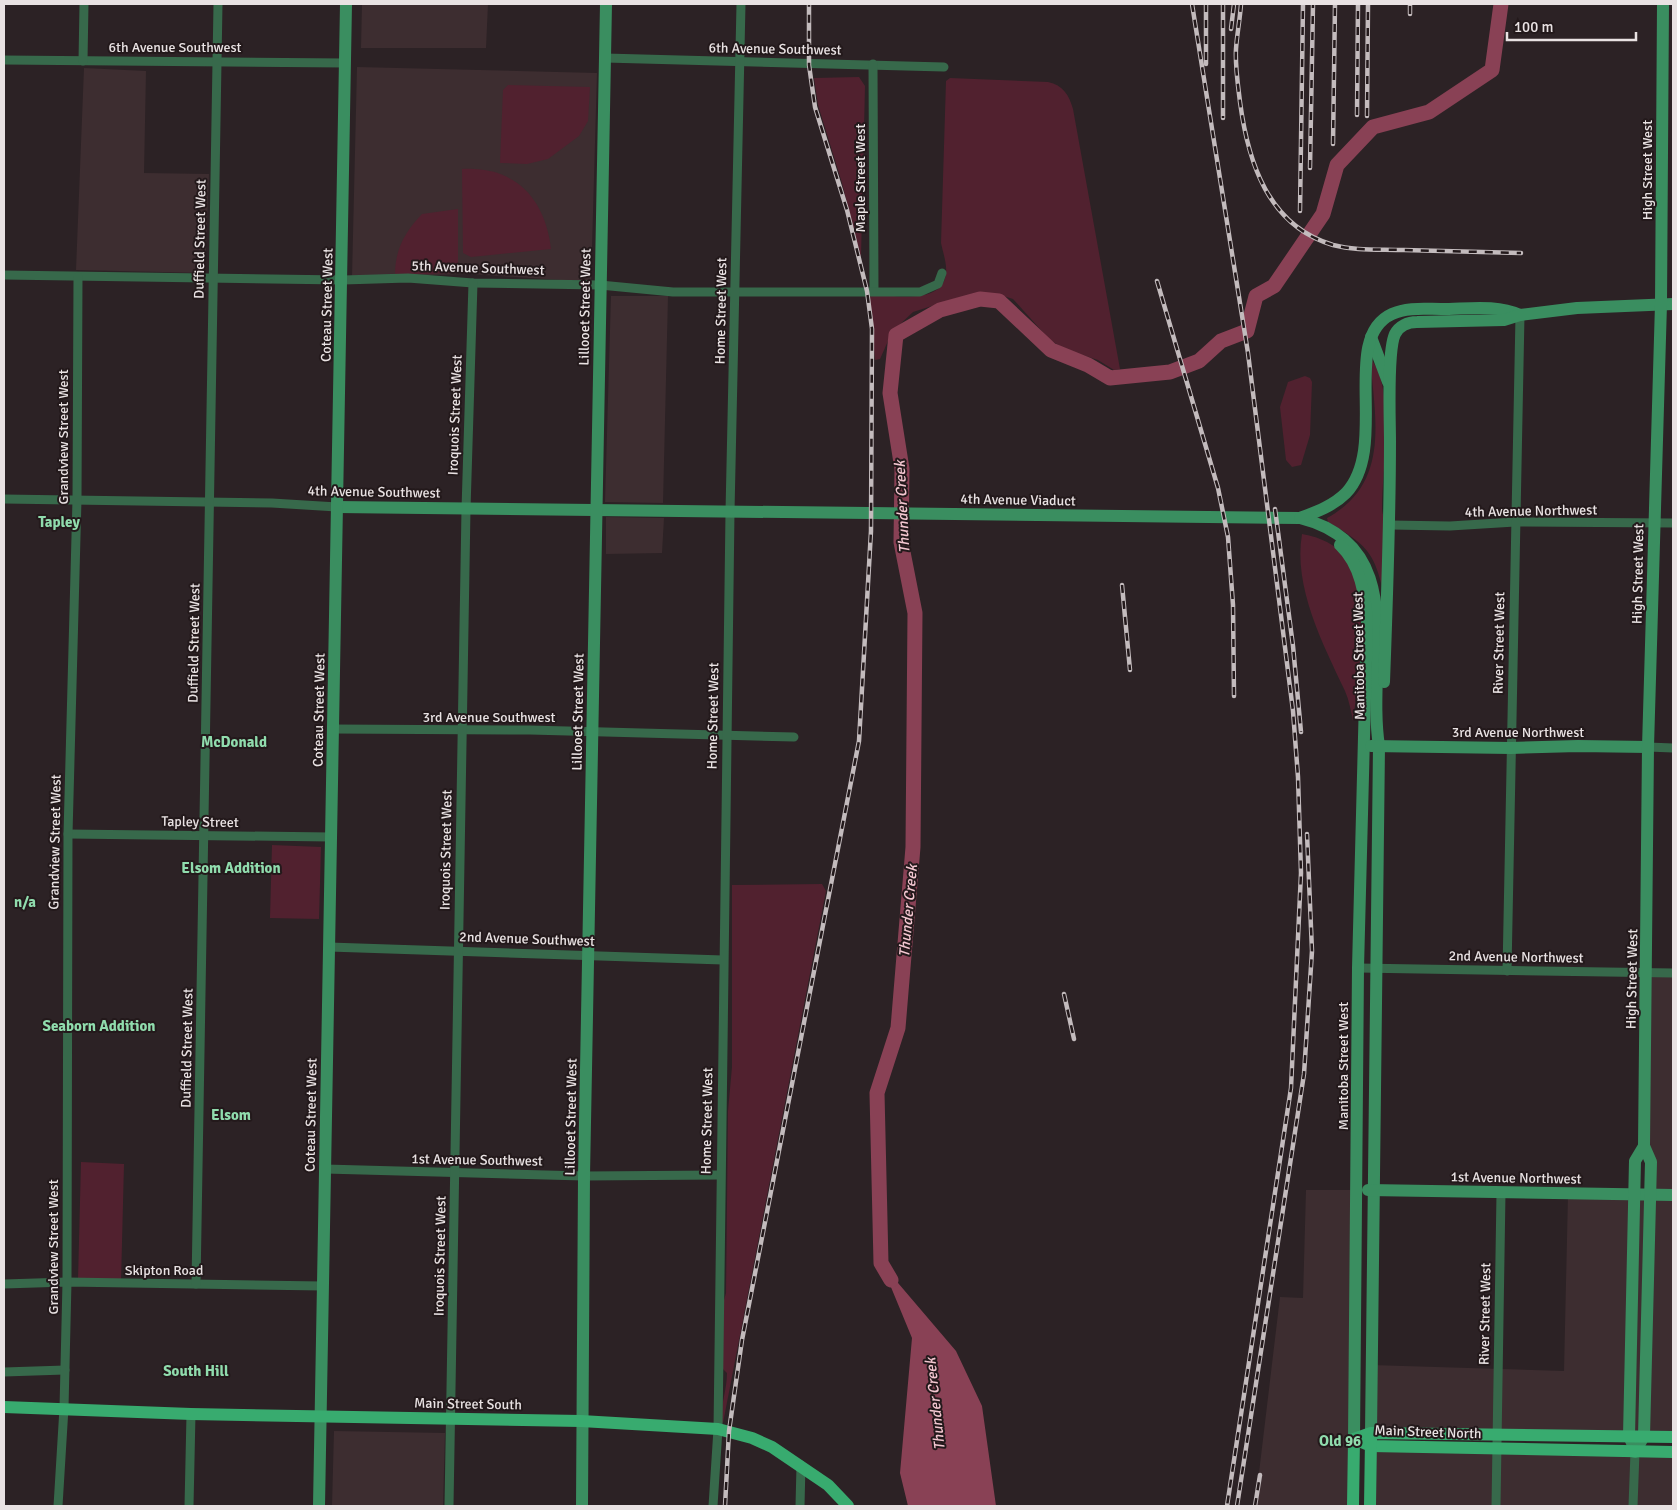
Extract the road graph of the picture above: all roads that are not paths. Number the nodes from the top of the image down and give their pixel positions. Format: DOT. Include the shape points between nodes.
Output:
graph roads {
  1 [pos="84,4"];
  2 [pos="218,4"];
  3 [pos="346,4"];
  4 [pos="606,4"];
  5 [pos="741,4"];
  6 [pos="1663,4"];
  7 [pos="605,58"];
  8 [pos="4,60"];
  9 [pos="83,60"];
  10 [pos="217,61"];
  11 [pos="739,62"];
  12 [pos="345,63"];
  13 [pos="873,64"];
  14 [pos="944,67"];
  15 [pos="942,273"];
  16 [pos="4,275"];
  17 [pos="78,277"];
  18 [pos="214,279"];
  19 [pos="343,280"];
  20 [pos="473,283"];
  21 [pos="600,285"];
  22 [pos="874,291"];
  23 [pos="735,293"];
  24 [pos="1667,304"];
  25 [pos="1520,315"];
  26 [pos="1371,337"];
  27 [pos="1390,395"];
  28 [pos="4,499"];
  29 [pos="77,499"];
  30 [pos="210,502"];
  31 [pos="337,508"];
  32 [pos="466,509"];
  33 [pos="595,511"];
  34 [pos="736,512"];
  35 [pos="1296,518"];
  36 [pos="1515,522"];
  37 [pos="1654,523"];
  38 [pos="1673,523"];
  39 [pos="1390,525"];
  40 [pos="333,729"];
  41 [pos="462,731"];
  42 [pos="592,733"];
  43 [pos="727,735"];
  44 [pos="794,737"];
  45 [pos="1363,746"];
  46 [pos="1379,746"];
  47 [pos="1648,747"];
  48 [pos="1511,748"];
  49 [pos="1673,748"];
  50 [pos="68,834"];
  51 [pos="204,836"];
  52 [pos="331,837"];
  53 [pos="329,947"];
  54 [pos="458,951"];
  55 [pos="590,955"];
  56 [pos="723,960"];
  57 [pos="1358,968"];
  58 [pos="1376,968"];
  59 [pos="1507,971"];
  60 [pos="1647,973"];
  61 [pos="1673,974"];
  62 [pos="1644,1146"];
  63 [pos="324,1170"];
  64 [pos="454,1172"];
  65 [pos="584,1176"];
  66 [pos="720,1176"];
  67 [pos="1358,1190"];
  68 [pos="1374,1190"];
  69 [pos="1501,1193"];
  70 [pos="1634,1195"];
  71 [pos="1650,1195"];
  72 [pos="1673,1195"];
  73 [pos="67,1282"];
  74 [pos="4,1284"];
  75 [pos="196,1284"];
  76 [pos="323,1286"];
  77 [pos="65,1370"];
  78 [pos="4,1372"];
  79 [pos="4,1407"];
  80 [pos="64,1408"];
  81 [pos="191,1414"];
  82 [pos="322,1416"];
  83 [pos="451,1418"];
  84 [pos="581,1421"];
  85 [pos="718,1429"];
  86 [pos="1371,1433"];
  87 [pos="1497,1435"];
  88 [pos="1629,1436"];
  89 [pos="1644,1436"];
  90 [pos="1673,1437"];
  91 [pos="1354,1439"];
  92 [pos="1370,1446"];
  93 [pos="1497,1450"];
  94 [pos="1635,1452"];
  95 [pos="1673,1452"];
  96 [pos="801,1464"];
  97 [pos="58,1506"];
  98 [pos="189,1506"];
  99 [pos="319,1506"];
  100 [pos="449,1506"];
  101 [pos="582,1506"];
  102 [pos="713,1506"];
  103 [pos="800,1506"];
  104 [pos="848,1506"];
  105 [pos="1353,1506"];
  106 [pos="1370,1506"];
  107 [pos="1496,1506"];
  108 [pos="1633,1506"];
  1 -- 9 [label="street"];
  2 -- 10 [label="street, Duffield Street West"];
  3 -- 12 [label="main road, Coteau Street West"];
  4 -- 7 [label="main road, Lillooet Street West"];
  5 -- 11 [label="street, Home Street West"];
  6 -- 24 [label="main road, High Street West"];
  7 -- 11 [label="street, 6th Avenue Southwest"];
  7 -- 21 [label="main road, Lillooet Street West"];
  8 -- 9 [label="street, 6th Avenue Southwest"];
  9 -- 10 [label="street, 6th Avenue Southwest"];
  10 -- 12 [label="street, 6th Avenue Southwest"];
  10 -- 18 [label="street, Duffield Street West"];
  11 -- 13 [label="street, 6th Avenue Southwest"];
  11 -- 23 [label="street, Home Street West"];
  12 -- 19 [label="main road, Coteau Street West"];
  13 -- 14 [label="street, 6th Avenue Southwest"];
  13 -- 22 [label="street, Maple Street West"];
  15 -- 22 [label="street, 5th Avenue Southwest" via="938,284 920,292"];
  16 -- 17 [label="street, 5th Avenue Southwest"];
  17 -- 18 [label="street, 5th Avenue Southwest"];
  17 -- 29 [label="street, Grandview Street West"];
  18 -- 19 [label="street, 5th Avenue Southwest"];
  18 -- 30 [label="street, Duffield Street West"];
  19 -- 20 [label="street, 5th Avenue Southwest" via="408,278"];
  19 -- 31 [label="main road, Coteau Street West"];
  20 -- 21 [label="street, 5th Avenue Southwest"];
  20 -- 32 [label="street, Iroquois Street West"];
  21 -- 23 [label="street, 5th Avenue Southwest" via="673,292"];
  21 -- 33 [label="main road, Lillooet Street West"];
  22 -- 23 [label="street, 5th Avenue Southwest"];
  23 -- 34 [label="street, Home Street West"];
  24 -- 25 [label="main road" via="1577,308"];
  24 -- 37 [label="main road, High Street West"];
  25 -- 26 [label="main road" via="1504,309 1407,310 1387,317"];
  25 -- 27 [label="main road" via="1504,320 1408,323 1400,328 1393,340"];
  25 -- 36 [label="street, River Street West"];
  26 -- 27 [label="main road"];
  26 -- 35 [label="main road" via="1366,358 1366,442 1360,469 1352,485 1338,500"];
  27 -- 39 [label="main road"];
  28 -- 29 [label="street, 4th Avenue Southwest"];
  29 -- 30 [label="street, 4th Avenue Southwest"];
  29 -- 50 [label="street, Grandview Street West"];
  30 -- 31 [label="street, 4th Avenue Southwest"];
  30 -- 51 [label="street, Duffield Street West"];
  31 -- 32 [label="main road, 4th Avenue Southwest"];
  31 -- 40 [label="main road, Coteau Street West"];
  32 -- 33 [label="main road, 4th Avenue Southwest"];
  32 -- 41 [label="street, Iroquois Street West"];
  33 -- 34 [label="main road, 4th Avenue Southwest"];
  33 -- 42 [label="main road, Lillooet Street West"];
  34 -- 35 [label="main road, 4th Avenue Viaduct"];
  34 -- 43 [label="street, Home Street West"];
  35 -- 45 [label="main road, Manitoba Street West" via="1342,546 1359,574 1367,622"];
  35 -- 46 [label="main road, Manitoba Street West" via="1322,525 1340,536 1356,550 1369,572 1376,624"];
  36 -- 37 [label="street, 4th Avenue Northwest"];
  36 -- 39 [label="street, 4th Avenue Northwest"];
  36 -- 48 [label="street, River Street West"];
  37 -- 38 [label="street, 4th Avenue Northwest"];
  37 -- 47 [label="main road, High Street West"];
  39 -- 46 [label="main road"];
  40 -- 41 [label="street, 3rd Avenue Southwest"];
  40 -- 52 [label="main road, Coteau Street West"];
  41 -- 42 [label="street, 3rd Avenue Southwest"];
  41 -- 54 [label="street, Iroquois Street West"];
  42 -- 43 [label="street, 3rd Avenue Southwest"];
  42 -- 55 [label="main road, Lillooet Street West"];
  43 -- 44 [label="street, 3rd Avenue Southwest"];
  43 -- 56 [label="street, Home Street West"];
  45 -- 46 [label="main road, 3rd Avenue Northwest"];
  45 -- 57 [label="main road, Manitoba Street West"];
  46 -- 48 [label="main road, 3rd Avenue Northwest"];
  46 -- 58 [label="main road, Manitoba Street West"];
  47 -- 48 [label="main road, 3rd Avenue Northwest"];
  47 -- 49 [label="street, 3rd Avenue Northwest"];
  47 -- 60 [label="main road, High Street West"];
  48 -- 59 [label="street, River Street West"];
  50 -- 51 [label="street, Tapley Street"];
  50 -- 73 [label="street, Grandview Street West"];
  51 -- 52 [label="street, Tapley Street"];
  51 -- 75 [label="street, Duffield Street West"];
  52 -- 53 [label="main road, Coteau Street West"];
  53 -- 54 [label="street, 2nd Avenue Southwest"];
  53 -- 63 [label="main road, Coteau Street West"];
  54 -- 55 [label="street, 2nd Avenue Southwest"];
  54 -- 64 [label="street, Iroquois Street West"];
  55 -- 56 [label="street, 2nd Avenue Southwest"];
  55 -- 65 [label="main road, Lillooet Street West"];
  56 -- 66 [label="street, Home Street West"];
  57 -- 58 [label="street, 2nd Avenue Northwest"];
  57 -- 67 [label="main road, Manitoba Street West"];
  58 -- 59 [label="street, 2nd Avenue Northwest"];
  58 -- 68 [label="main road, Manitoba Street West"];
  59 -- 60 [label="street, 2nd Avenue Northwest"];
  60 -- 61 [label="street, 2nd Avenue Northwest"];
  60 -- 62 [label="main road, High Street West"];
  62 -- 70 [label="main road, High Street West" via="1635,1161"];
  62 -- 71 [label="main road, High Street West" via="1651,1162"];
  63 -- 64 [label="street, 1st Avenue Southwest"];
  63 -- 76 [label="main road, Coteau Street West"];
  64 -- 65 [label="street, 1st Avenue Southwest"];
  64 -- 83 [label="street, Iroquois Street West"];
  65 -- 66 [label="street, 1st Avenue Southwest"];
  65 -- 84 [label="main road, Lillooet Street West"];
  66 -- 85 [label="street, Home Street West"];
  67 -- 68 [label="main road, 1st Avenue Northwest"];
  67 -- 91 [label="main road, Manitoba Street West"];
  68 -- 69 [label="main road, 1st Avenue Northwest"];
  68 -- 86 [label="main road, Manitoba Street West"];
  69 -- 70 [label="main road, 1st Avenue Northwest"];
  69 -- 87 [label="street, River Street West"];
  70 -- 71 [label="main road, 1st Avenue Northwest"];
  70 -- 88 [label="main road, High Street West"];
  71 -- 72 [label="main road, 1st Avenue Northwest"];
  71 -- 89 [label="main road, High Street West"];
  73 -- 74 [label="street, Skipton Road"];
  73 -- 75 [label="street, Skipton Road"];
  73 -- 77 [label="street, Grandview Street West"];
  75 -- 76 [label="street, Skipton Road"];
  76 -- 82 [label="main road, Coteau Street West"];
  77 -- 78 [label="street"];
  77 -- 80 [label="street, Grandview Street West"];
  79 -- 80 [label="main road, Main Street South"];
  80 -- 81 [label="main road, Main Street South"];
  80 -- 97 [label="street, Grandview Street West"];
  81 -- 82 [label="main road, Main Street South"];
  81 -- 98 [label="street"];
  82 -- 83 [label="main road, Main Street South"];
  82 -- 99 [label="main road, Coteau Street West"];
  83 -- 84 [label="main road, Main Street South"];
  83 -- 100 [label="street, Iroquois Street West"];
  84 -- 85 [label="main road, Main Street South"];
  84 -- 101 [label="main road, Lillooet Street West"];
  85 -- 96 [label="main road, Main Street South" via="752,1438"];
  85 -- 102 [label="street, Home Street West"];
  86 -- 87 [label="main road, Main Street North"];
  86 -- 91 [label="main road, Main Street North"];
  86 -- 92 [label="main road"];
  87 -- 88 [label="main road, Main Street North"];
  87 -- 93 [label="street, River Street West"];
  88 -- 89 [label="main road, Main Street North"];
  88 -- 94 [label="main road, High Street West"];
  89 -- 90 [label="main road, Main Street North"];
  89 -- 94 [label="main road, High Street West"];
  91 -- 92 [label="main road, Main Street North"];
  91 -- 105 [label="main road"];
  92 -- 93 [label="main road, Main Street North"];
  92 -- 106 [label="main road"];
  93 -- 94 [label="main road, Main Street North"];
  93 -- 107 [label="street, River Street West"];
  94 -- 95 [label="main road, Main Street North"];
  94 -- 108 [label="street"];
  96 -- 103 [label="street"];
  96 -- 104 [label="main road, Main Street South"];
}
